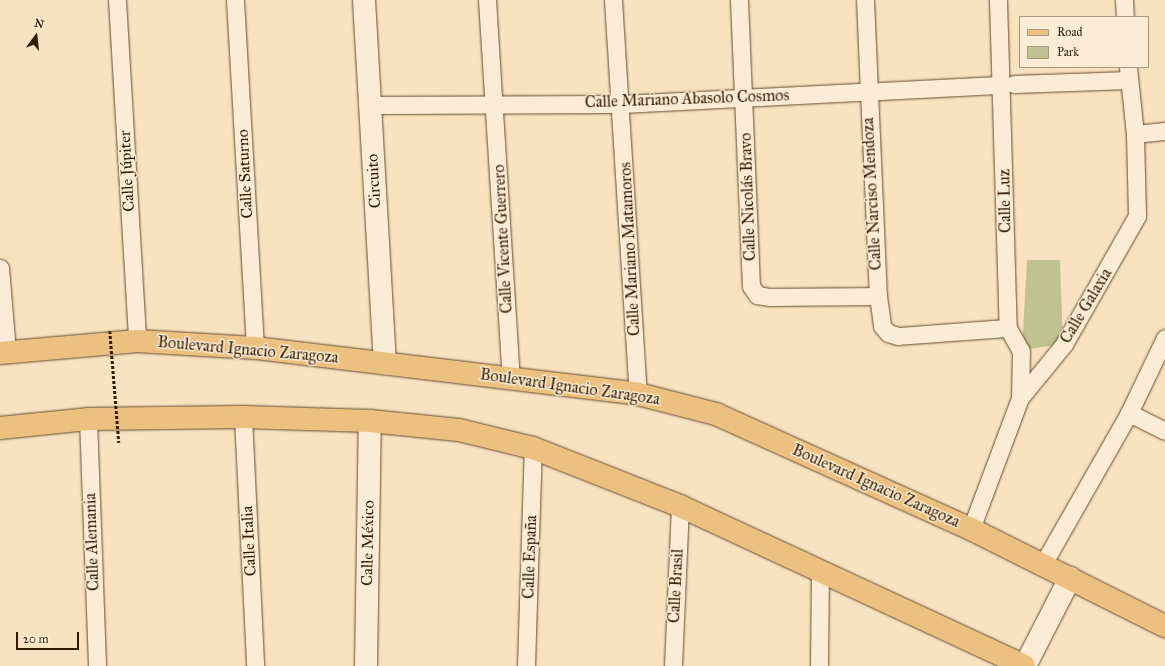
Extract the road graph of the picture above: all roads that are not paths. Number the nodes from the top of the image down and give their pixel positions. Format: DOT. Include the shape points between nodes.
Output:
graph roads {
  1 [pos="117,0"];
  2 [pos="235,0"];
  3 [pos="364,0"];
  4 [pos="487,0"];
  5 [pos="613,0"];
  6 [pos="739,0"];
  7 [pos="865,0"];
  8 [pos="998,0"];
  9 [pos="1124,0"];
  10 [pos="1125,16"];
  11 [pos="1129,73"];
  12 [pos="1008,84"];
  13 [pos="867,93"];
  14 [pos="744,98"];
  15 [pos="496,102"];
  16 [pos="622,104"];
  17 [pos="370,105"];
  18 [pos="1165,131"];
  19 [pos="1135,134"];
  20 [pos="0,268"];
  21 [pos="878,296"];
  22 [pos="1008,328"];
  23 [pos="1165,338"];
  24 [pos="137,341"];
  25 [pos="255,348"];
  26 [pos="3,352"];
  27 [pos="385,363"];
  28 [pos="511,377"];
  29 [pos="638,394"];
  30 [pos="1020,398"];
  31 [pos="1129,413"];
  32 [pos="243,417"];
  33 [pos="88,419"];
  34 [pos="370,421"];
  35 [pos="0,428"];
  36 [pos="1165,431"];
  37 [pos="533,448"];
  38 [pos="680,506"];
  39 [pos="971,529"];
  40 [pos="1043,564"];
  41 [pos="820,571"];
  42 [pos="1070,578"];
  43 [pos="1165,626"];
  44 [pos="97,666"];
  45 [pos="255,666"];
  46 [pos="366,666"];
  47 [pos="526,666"];
  48 [pos="673,666"];
  49 [pos="819,666"];
  50 [pos="1025,666"];
  1 -- 24 [label="street, Calle Júpiter"];
  2 -- 25 [label="street, Calle Saturno"];
  3 -- 17 [label="street, Circuito"];
  4 -- 15 [label="street, Calle Vicente Guerrero"];
  5 -- 16 [label="street, Calle Mariano Matamoros"];
  6 -- 14 [label="street, Calle Nicolás Bravo"];
  7 -- 13 [label="street, Calle Narciso Mendoza"];
  8 -- 12 [label="street, Calle Luz"];
  9 -- 10 [label="street"];
  11 -- 12 [label="street, Calle Mariano Abasolo Cosmos"];
  11 -- 19 [label="street, Calle Galaxia"];
  12 -- 13 [label="street, Calle Mariano Abasolo Cosmos"];
  12 -- 22 [label="street, Calle Luz"];
  13 -- 14 [label="street, Calle Mariano Abasolo Cosmos"];
  13 -- 21 [label="street, Calle Narciso Mendoza"];
  14 -- 16 [label="street, Calle Mariano Abasolo Cosmos"];
  14 -- 21 [label="street, Calle Nicolás Bravo" via="751,286 757,295"];
  15 -- 16 [label="street, Calle Mariano Abasolo Cosmos"];
  15 -- 17 [label="street, Calle Mariano Abasolo Cosmos"];
  15 -- 28 [label="street, Calle Vicente Guerrero"];
  16 -- 29 [label="street, Calle Mariano Matamoros"];
  17 -- 27 [label="street, Circuito"];
  18 -- 19 [label="street"];
  19 -- 30 [label="street, Calle Galaxia" via="1138,201 1130,231 1064,344"];
  20 -- 26 [label="street"];
  21 -- 22 [label="street, Calle Narciso Mendoza" via="882,326 888,333 898,336"];
  22 -- 30 [label="street, Calle Luz" via="1021,351"];
  23 -- 31 [label="street"];
  24 -- 25 [label="main road, Boulevard Ignacio Zaragoza"];
  24 -- 26 [label="main road, Boulevard Ignacio Zaragoza"];
  25 -- 27 [label="main road, Boulevard Ignacio Zaragoza"];
  27 -- 28 [label="main road, Boulevard Ignacio Zaragoza"];
  28 -- 29 [label="main road, Boulevard Ignacio Zaragoza"];
  29 -- 39 [label="main road, Boulevard Ignacio Zaragoza" via="716,414"];
  30 -- 39 [label="street, Calle Galaxia"];
  31 -- 36 [label="street"];
  31 -- 40 [label="street"];
  32 -- 33 [label="main road"];
  32 -- 34 [label="main road"];
  32 -- 45 [label="street, Calle Italia"];
  33 -- 35 [label="main road"];
  33 -- 44 [label="street, Calle Alemania"];
  34 -- 37 [label="main road" via="459,430"];
  34 -- 46 [label="street, Calle México"];
  37 -- 38 [label="main road"];
  37 -- 47 [label="street, Calle España"];
  38 -- 41 [label="main road"];
  38 -- 48 [label="street, Calle Brasil"];
  39 -- 40 [label="main road, Boulevard Ignacio Zaragoza"];
  40 -- 42 [label="main road, Boulevard Ignacio Zaragoza"];
  41 -- 49 [label="street"];
  41 -- 50 [label="main road"];
  42 -- 43 [label="main road, Boulevard Ignacio Zaragoza"];
  42 -- 50 [label="street"];
}
